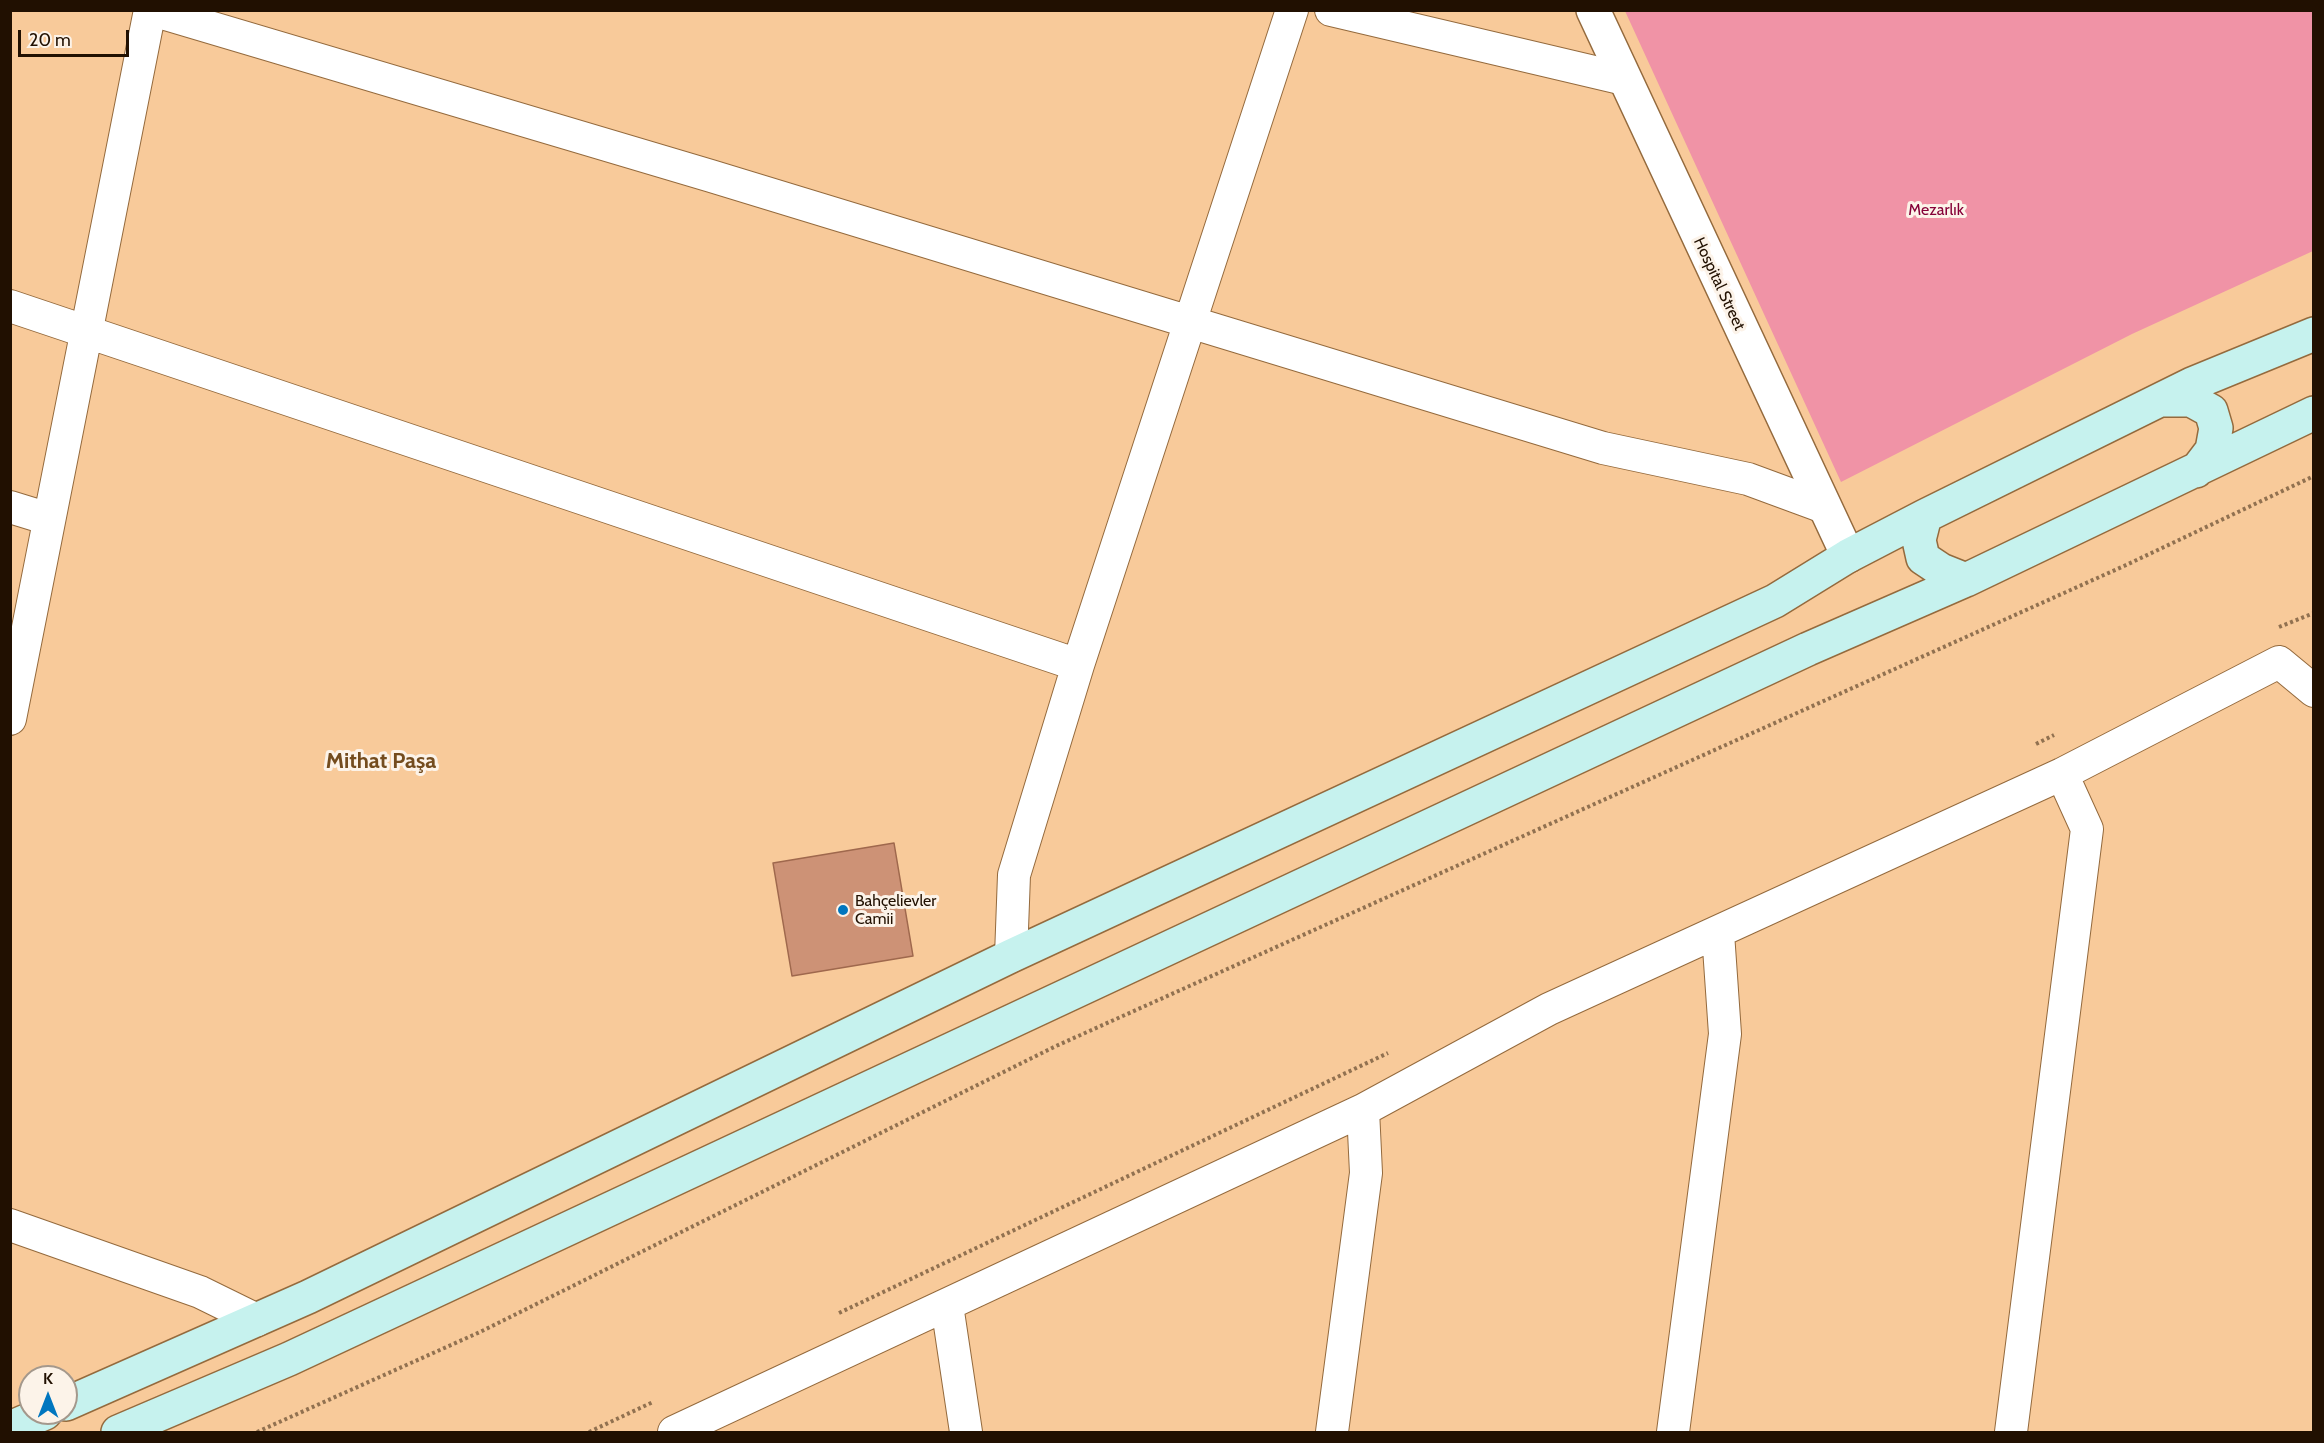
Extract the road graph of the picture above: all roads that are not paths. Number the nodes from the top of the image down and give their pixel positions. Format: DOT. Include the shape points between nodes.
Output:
graph roads {
  1 [pos="151,10"];
  2 [pos="1292,10"];
  3 [pos="1331,10"];
  4 [pos="1593,10"];
  5 [pos="1624,79"];
  6 [pos="10,306"];
  7 [pos="1192,321"];
  8 [pos="87,330"];
  9 [pos="2313,334"];
  10 [pos="2160,400"];
  11 [pos="2313,413"];
  12 [pos="2196,471"];
  13 [pos="10,507"];
  14 [pos="1824,507"];
  15 [pos="1925,516"];
  16 [pos="50,519"];
  17 [pos="1848,556"];
  18 [pos="1966,580"];
  19 [pos="1078,665"];
  20 [pos="2313,691"];
  21 [pos="10,719"];
  22 [pos="2062,774"];
  23 [pos="1718,933"];
  24 [pos="1011,957"];
  25 [pos="1364,1110"];
  26 [pos="10,1225"];
  27 [pos="947,1305"];
  28 [pos="257,1320"];
  29 [pos="78,1399"];
  30 [pos="118,1432"];
  31 [pos="674,1432"];
  32 [pos="966,1432"];
  33 [pos="1332,1432"];
  34 [pos="1673,1432"];
  35 [pos="2012,1432"];
  1 -- 7 [label="street"];
  1 -- 8 [label="street"];
  2 -- 7 [label="street"];
  3 -- 5 [label="street"];
  4 -- 5 [label="street, Hospital Street"];
  5 -- 14 [label="street, Hospital Street"];
  6 -- 8 [label="street"];
  7 -- 14 [label="street" via="1603,448 1748,479"];
  7 -- 19 [label="street"];
  8 -- 16 [label="street"];
  8 -- 19 [label="street"];
  9 -- 10 [label="main road"];
  10 -- 12 [label="main road" via="2191,399 2211,411 2216,428 2212,450"];
  10 -- 15 [label="main road"];
  11 -- 12 [label="main road"];
  12 -- 18 [label="main road"];
  13 -- 16 [label="street"];
  14 -- 17 [label="street, Hospital Street"];
  15 -- 17 [label="main road"];
  15 -- 18 [label="main road" via="1919,540 1923,558"];
  16 -- 21 [label="street"];
  17 -- 24 [label="main road" via="1775,601"];
  18 -- 30 [label="main road" via="1808,649 300,1354"];
  19 -- 24 [label="street" via="1014,875"];
  20 -- 22 [label="street" via="2278,662"];
  22 -- 23 [label="street"];
  22 -- 35 [label="street" via="2087,829"];
  23 -- 25 [label="street" via="1549,1009"];
  23 -- 34 [label="street" via="1725,1034"];
  24 -- 28 [label="main road"];
  25 -- 27 [label="street"];
  25 -- 33 [label="street" via="1366,1173"];
  26 -- 28 [label="street" via="200,1292"];
  27 -- 31 [label="street"];
  27 -- 32 [label="street"];
  28 -- 29 [label="main road"];
}
